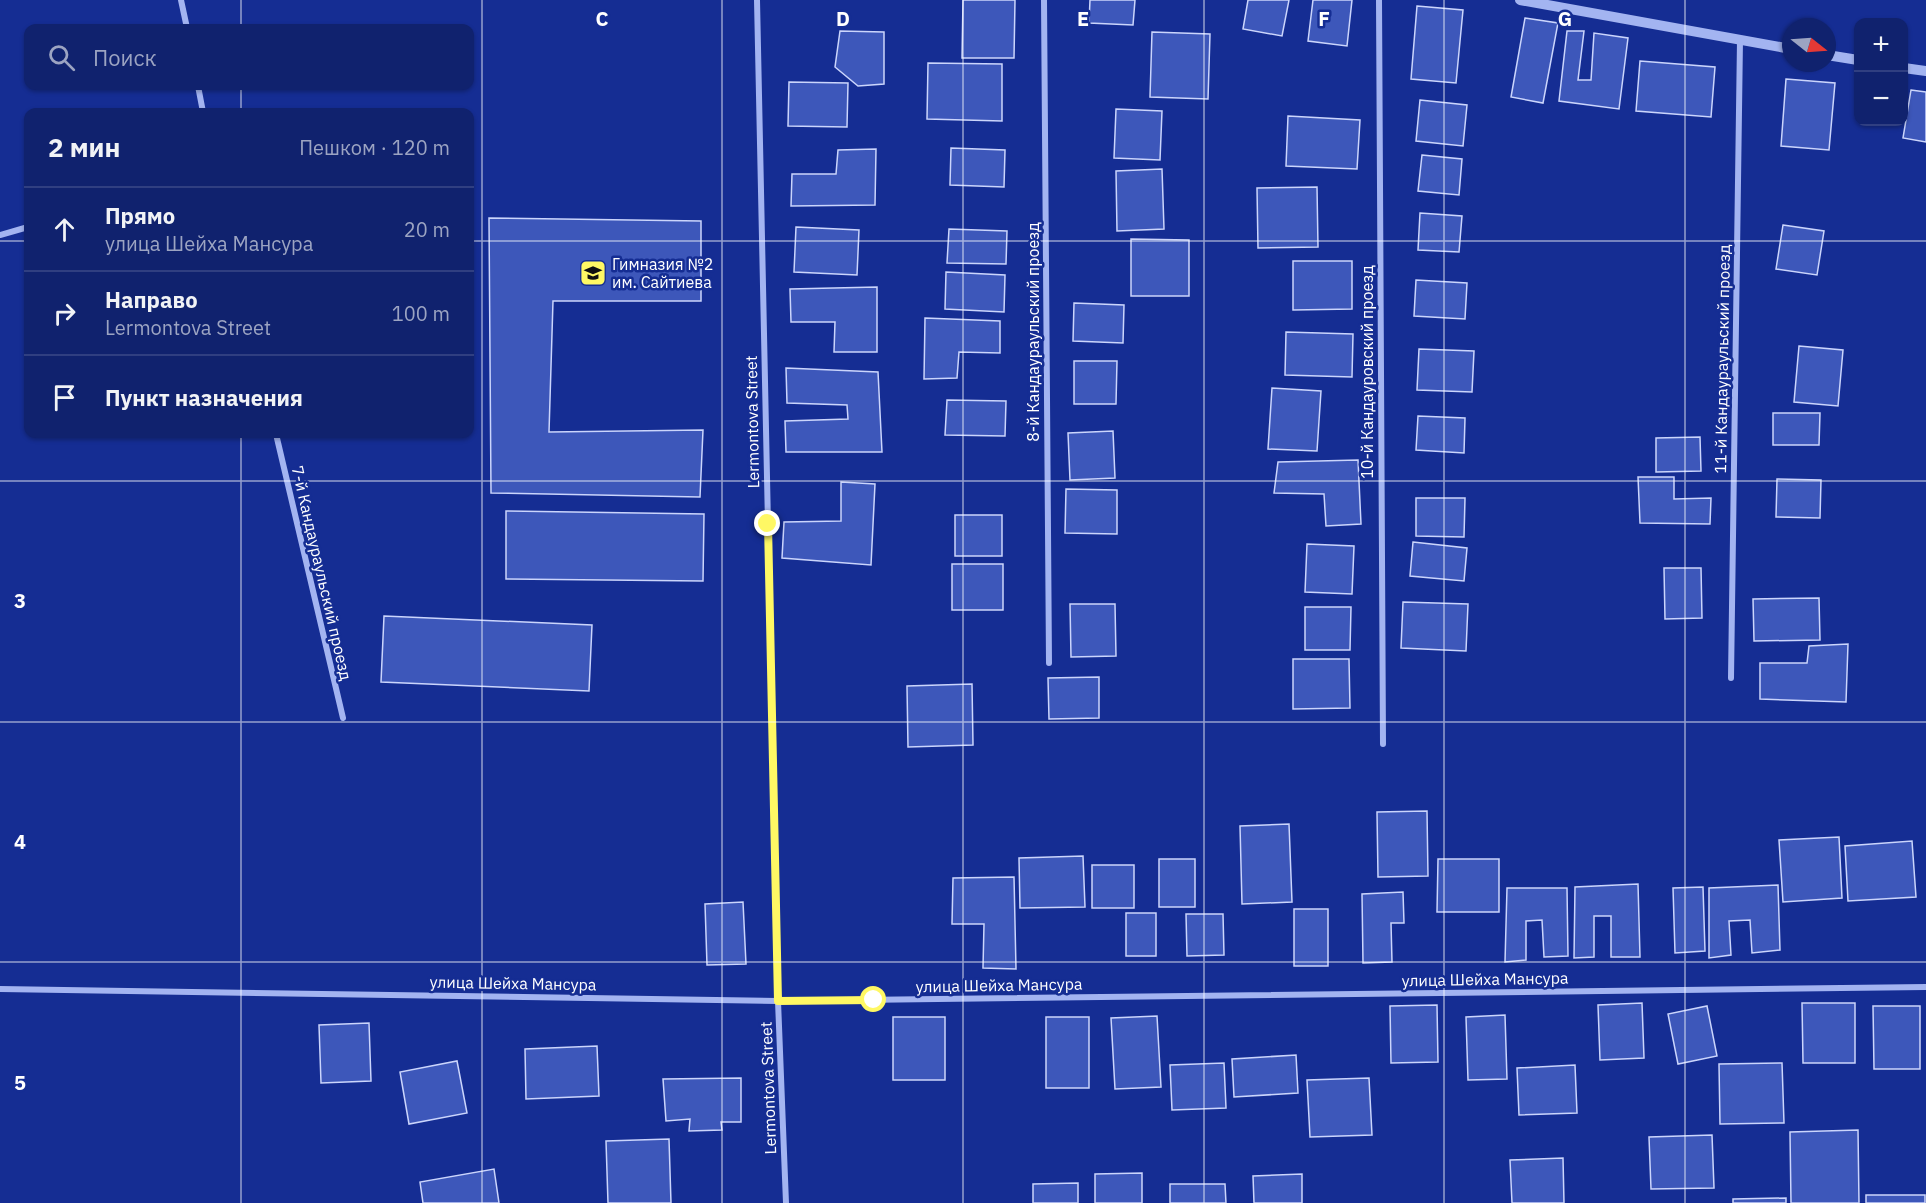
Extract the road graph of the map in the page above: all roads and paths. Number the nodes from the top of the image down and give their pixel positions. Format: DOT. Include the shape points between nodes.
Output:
graph roads {
  1 [pos="181,0"];
  2 [pos="757,0"];
  3 [pos="1044,0"];
  4 [pos="1379,0"];
  5 [pos="1520,0"];
  6 [pos="186,24"];
  7 [pos="1740,40"];
  8 [pos="1782,47"];
  9 [pos="1836,56"];
  10 [pos="1854,59"];
  11 [pos="1908,69"];
  12 [pos="1926,71"];
  13 [pos="199,90"];
  14 [pos="202,108"];
  15 [pos="24,228"];
  16 [pos="0,235"];
  17 [pos="277,438"];
  18 [pos="1049,663"];
  19 [pos="1731,678"];
  20 [pos="343,718"];
  21 [pos="1383,744"];
  22 [pos="1926,987"];
  23 [pos="0,989"];
  24 [pos="778,1001"];
  25 [pos="786,1203"];
  1 -- 6 [label="street"];
  2 -- 24 [label="street, Lermontova Street"];
  3 -- 18 [label="street, 8-й Кандаураульский проезд"];
  4 -- 21 [label="street, 10-й Кандауровский проезд"];
  5 -- 7 [label="street"];
  7 -- 8 [label="street"];
  7 -- 19 [label="street, 11-й Кандаураульский проезд"];
  9 -- 10 [label="street"];
  11 -- 12 [label="street"];
  13 -- 14 [label="street"];
  15 -- 16 [label="street"];
  17 -- 20 [label="street, 7-й Кандаураульский проезд"];
  22 -- 24 [label="street, улица Шейха Мансура"];
  23 -- 24 [label="street, улица Шейха Мансура"];
  24 -- 25 [label="street, Lermontova Street"];
}
